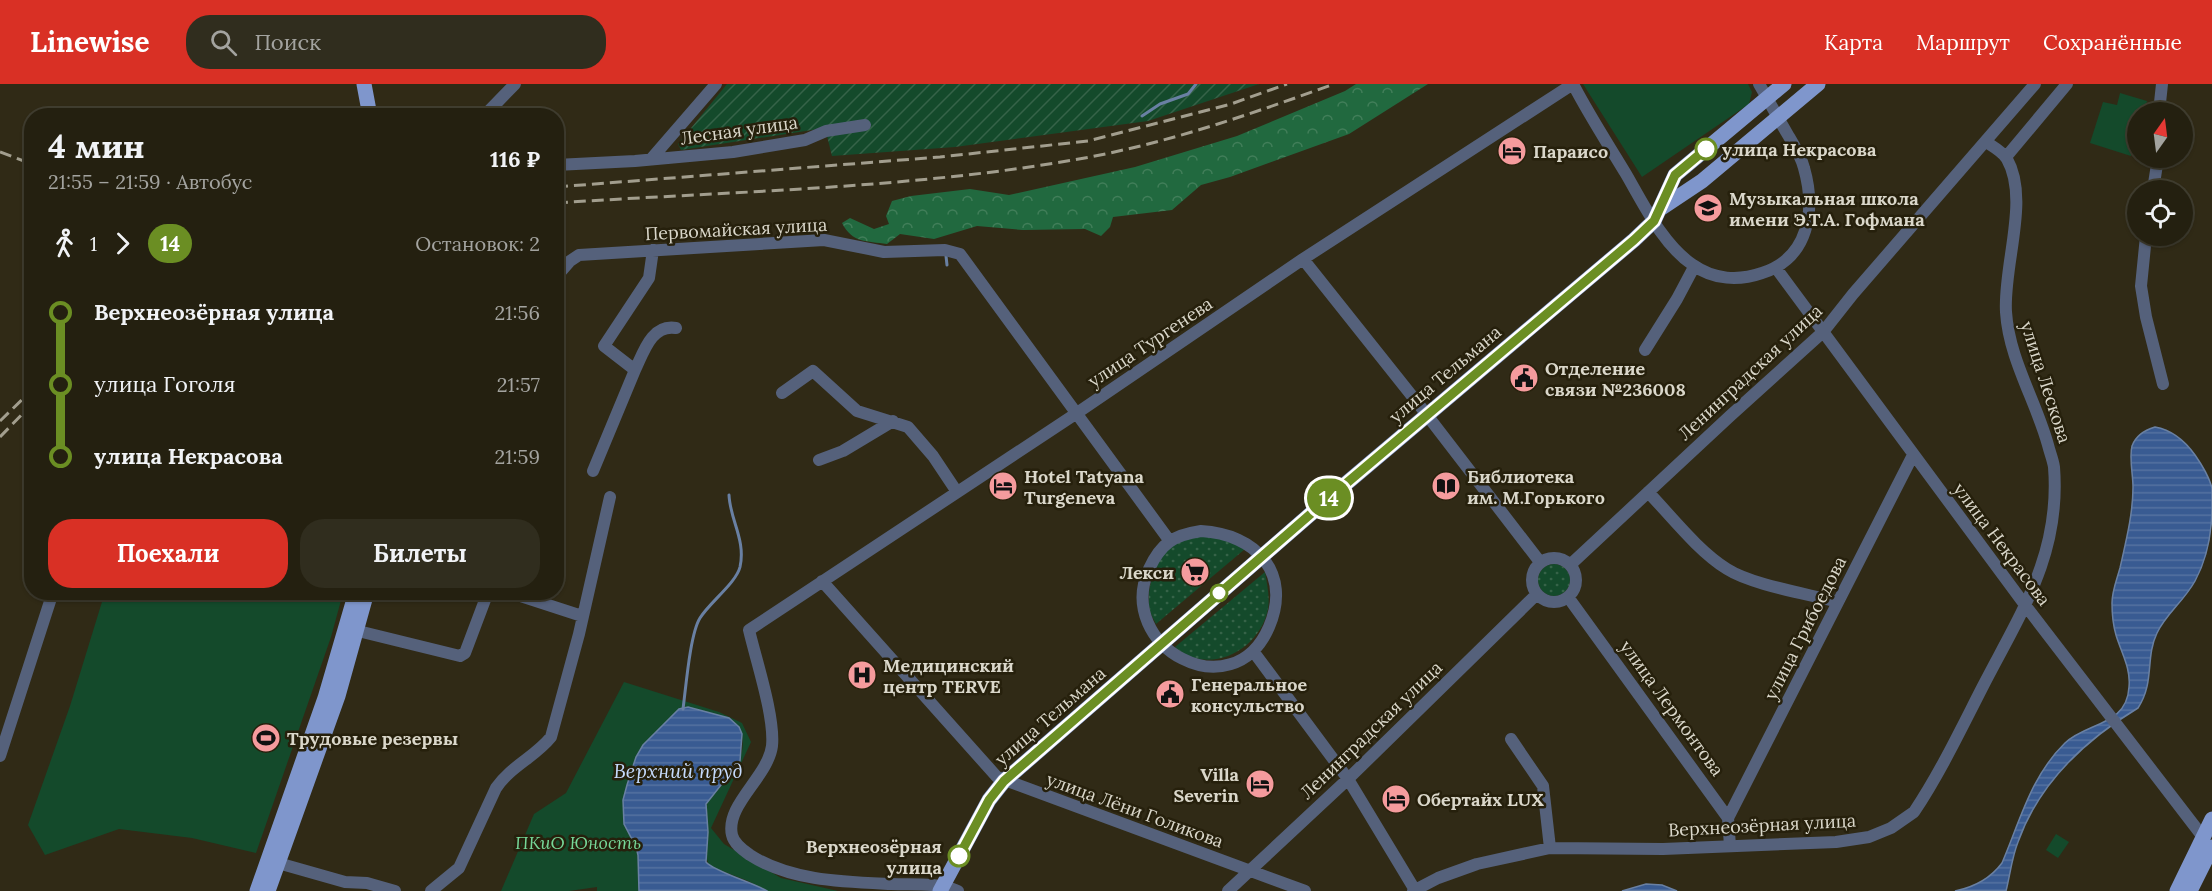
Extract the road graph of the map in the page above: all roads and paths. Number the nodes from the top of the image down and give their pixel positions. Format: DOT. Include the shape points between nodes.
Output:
graph roads {
  1 [pos="364,84"];
  2 [pos="372,84"];
  3 [pos="515,84"];
  4 [pos="716,84"];
  5 [pos="1573,84"];
  6 [pos="1759,84"];
  7 [pos="1784,84"];
  8 [pos="1818,84"];
  9 [pos="2035,84"];
  10 [pos="2067,84"];
  11 [pos="2162,84"];
  12 [pos="1768,98"];
  13 [pos="2160,102"];
  14 [pos="368,108"];
  15 [pos="377,108"];
  16 [pos="492,108"];
  17 [pos="1779,117"];
  18 [pos="865,125"];
  19 [pos="1986,142"];
  20 [pos="2006,157"];
  21 [pos="652,158"];
  22 [pos="564,165"];
  23 [pos="1657,215"];
  24 [pos="2145,246"];
  25 [pos="652,250"];
  26 [pos="1303,259"];
  27 [pos="1694,267"];
  28 [pos="564,268"];
  29 [pos="1776,268"];
  30 [pos="676,328"];
  31 [pos="1823,332"];
  32 [pos="1645,350"];
  33 [pos="635,370"];
  34 [pos="2163,384"];
  35 [pos="782,393"];
  36 [pos="1077,413"];
  37 [pos="1427,415"];
  38 [pos="893,421"];
  39 [pos="1913,455"];
  40 [pos="819,460"];
  41 [pos="593,471"];
  42 [pos="957,492"];
  43 [pos="1648,492"];
  44 [pos="610,497"];
  45 [pos="1169,540"];
  46 [pos="1262,557"];
  47 [pos="1540,562"];
  48 [pos="1570,565"];
  49 [pos="822,581"];
  50 [pos="1537,594"];
  51 [pos="1568,597"];
  52 [pos="50,600"];
  53 [pos="355,600"];
  54 [pos="364,600"];
  55 [pos="485,600"];
  56 [pos="533,600"];
  57 [pos="1838,602"];
  58 [pos="2025,605"];
  59 [pos="582,616"];
  60 [pos="351,629"];
  61 [pos="1162,644"];
  62 [pos="1252,651"];
  63 [pos="1512,739"];
  64 [pos="0,756"];
  65 [pos="1348,779"];
  66 [pos="1004,781"];
  67 [pos="1728,818"];
  68 [pos="2212,819"];
  69 [pos="2209,842"];
  70 [pos="1730,846"];
  71 [pos="1551,848"];
  72 [pos="278,864"];
  73 [pos="1250,871"];
  74 [pos="942,889"];
  75 [pos="1414,890"];
  76 [pos="256,891"];
  77 [pos="268,891"];
  78 [pos="395,891"];
  79 [pos="431,891"];
  80 [pos="958,891"];
  81 [pos="1228,891"];
  82 [pos="1305,891"];
  83 [pos="2176,891"];
  84 [pos="2190,891"];
  1 -- 14 [label="main road"];
  2 -- 15 [label="main road"];
  3 -- 16 [label="street"];
  4 -- 21 [label="street, Лесная улица"];
  5 -- 23 [label="street"];
  5 -- 26 [label="street, улица Тургенева"];
  6 -- 12 [label="street"];
  7 -- 12 [label="main road, улица Тельмана"];
  8 -- 17 [label="main road, улица Тельмана"];
  9 -- 19 [label="street, Ленинградская улица"];
  10 -- 20 [label="street"];
  11 -- 13 [label="street"];
  12 -- 17 [label="street"];
  12 -- 23 [label="main road, улица Тельмана" via="1675,175"];
  17 -- 23 [label="main road, улица Тельмана"];
  17 -- 29 [label="street" via="1804,167 1809,202 1807,229 1796,252"];
  18 -- 21 [label="street, Лесная улица" via="733,152"];
  19 -- 20 [label="street"];
  19 -- 31 [label="street, Ленинградская улица"];
  20 -- 58 [label="street, улица Лескова" via="2016,199 2006,313 2013,347 2041,419 2054,466 2054,520 2035,585"];
  21 -- 22 [label="street, Лесная улица"];
  23 -- 27 [label="street" via="1682,257"];
  23 -- 37 [label="main road, улица Тельмана"];
  24 -- 34 [label="street" via="2141,286"];
  25 -- 28 [label="street, Первомайская улица" via="579,255"];
  25 -- 33 [label="street" via="649,278 604,345"];
  25 -- 36 [label="street, Первомайская улица" via="824,240 884,252 945,250 960,254"];
  26 -- 36 [label="street, улица Тургенева"];
  26 -- 37 [label="street"];
  27 -- 29 [label="street" via="1732,279 1750,278"];
  27 -- 32 [label="street"];
  29 -- 31 [label="street, улица Некрасова"];
  30 -- 33 [label="street" via="667,326 656,332"];
  31 -- 39 [label="street, улица Некрасова"];
  31 -- 43 [label="street, Ленинградская улица"];
  33 -- 41 [label="street"];
  35 -- 38 [label="street" via="813,371 857,411"];
  36 -- 42 [label="street, улица Тургенева"];
  36 -- 45 [label="street"];
  37 -- 46 [label="main road, улица Тельмана"];
  37 -- 47 [label="street"];
  38 -- 40 [label="street" via="843,451"];
  38 -- 42 [label="street" via="908,427"];
  39 -- 57 [label="street, улица Грибоедова"];
  39 -- 58 [label="street, улица Некрасова"];
  42 -- 49 [label="street, улица Тургенева"];
  43 -- 48 [label="street, Ленинградская улица"];
  43 -- 57 [label="street" via="1728,570"];
  44 -- 59 [label="street"];
  45 -- 46 [label="street" via="1189,533 1216,532 1245,543"];
  45 -- 61 [label="street" via="1154,559 1143,594 1150,625"];
  46 -- 61 [label="main road, улица Тельмана"];
  46 -- 62 [label="street" via="1273,575 1275,602 1266,633"];
  47 -- 48 [label="street" via="1551,557"];
  47 -- 50 [label="street" via="1532,574"];
  48 -- 51 [label="street" via="1576,582"];
  49 -- 66 [label="street, улица Лёни Голикова"];
  49 -- 74 [label="street, улица Тургенева" via="749,630 772,745 765,765 734,814 733,840 755,858 790,873"];
  50 -- 51 [label="street" via="1553,602"];
  50 -- 65 [label="street, Ленинградская улица"];
  51 -- 67 [label="street, улица Лермонтова"];
  52 -- 64 [label="street"];
  53 -- 60 [label="main road"];
  54 -- 60 [label="main road"];
  55 -- 60 [label="street" via="465,653 460,656"];
  56 -- 59 [label="street"];
  57 -- 67 [label="street, улица Грибоедова"];
  58 -- 69 [label="street, улица Некрасова"];
  58 -- 70 [label="street, Верхнеозёрная улица" via="1914,812 1869,837"];
  59 -- 79 [label="street" via="551,737 542,749 502,778 459,868"];
  60 -- 72 [label="main road" via="320,751"];
  60 -- 76 [label="main road"];
  61 -- 62 [label="street" via="1179,659 1208,667 1234,663"];
  61 -- 66 [label="main road, улица Тельмана"];
  62 -- 65 [label="street"];
  63 -- 71 [label="street" via="1543,786"];
  65 -- 73 [label="street, Ленинградская улица"];
  65 -- 75 [label="street"];
  66 -- 73 [label="street, улица Лёни Голикова"];
  66 -- 74 [label="main road, улица Тельмана" via="989,800"];
  67 -- 70 [label="street"];
  68 -- 69 [label="main road"];
  69 -- 83 [label="main road"];
  69 -- 84 [label="main road"];
  70 -- 71 [label="street, Верхнеозёрная улица"];
  71 -- 75 [label="street, Верхнеозёрная улица" via="1477,864"];
  72 -- 77 [label="main road"];
  72 -- 78 [label="street"];
  73 -- 81 [label="street, Ленинградская улица"];
  73 -- 82 [label="street, улица Лёни Голикова"];
  74 -- 80 [label="street"];
}
